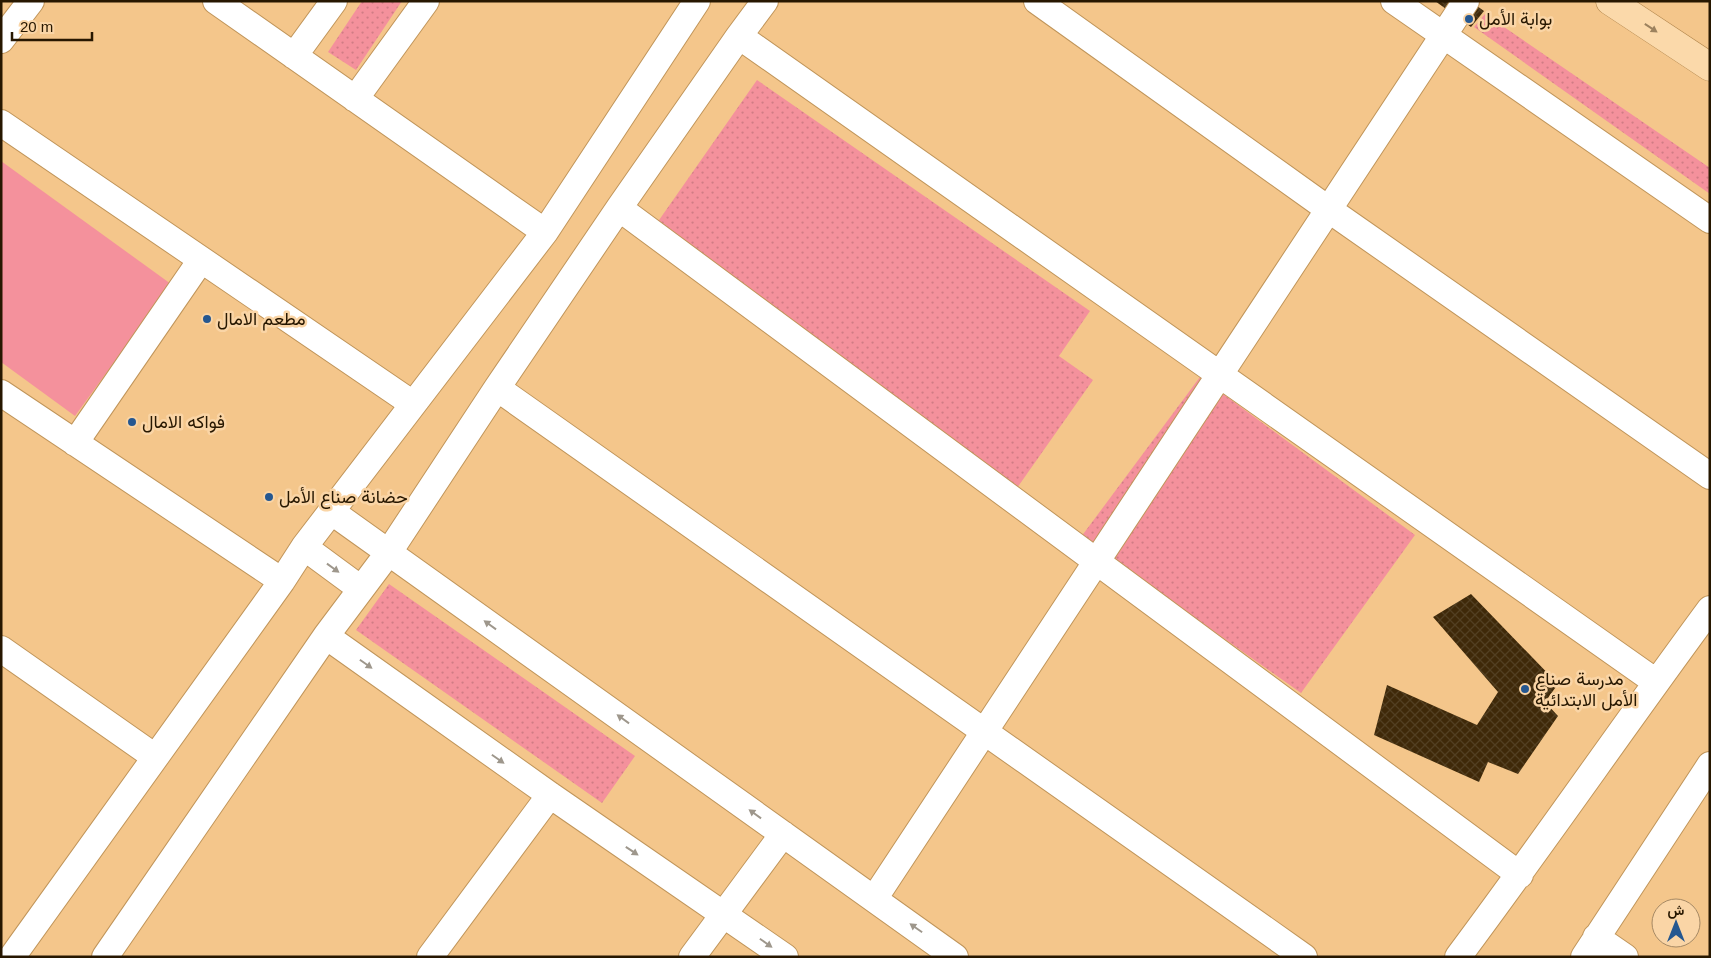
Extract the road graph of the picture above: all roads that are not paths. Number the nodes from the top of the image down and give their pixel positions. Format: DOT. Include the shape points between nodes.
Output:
graph roads {
  1 [pos="31,1"];
  2 [pos="216,1"];
  3 [pos="334,1"];
  4 [pos="426,1"];
  5 [pos="697,1"];
  6 [pos="764,1"];
  7 [pos="1037,1"];
  8 [pos="1394,1"];
  9 [pos="1466,1"];
  10 [pos="1610,1"];
  11 [pos="738,36"];
  12 [pos="1443,36"];
  13 [pos="1,40"];
  14 [pos="294,56"];
  15 [pos="1710,67"];
  16 [pos="355,99"];
  17 [pos="1,123"];
  18 [pos="619,208"];
  19 [pos="1328,209"];
  20 [pos="1710,220"];
  21 [pos="545,232"];
  22 [pos="201,260"];
  23 [pos="1219,375"];
  24 [pos="497,388"];
  25 [pos="1,393"];
  26 [pos="412,404"];
  27 [pos="75,443"];
  28 [pos="1710,476"];
  29 [pos="332,512"];
  30 [pos="304,548"];
  31 [pos="389,552"];
  32 [pos="1096,561"];
  33 [pos="282,581"];
  34 [pos="361,589"];
  35 [pos="1710,609"];
  36 [pos="326,636"];
  37 [pos="1,649"];
  38 [pos="1656,682"];
  39 [pos="984,730"];
  40 [pos="155,757"];
  41 [pos="1710,765"];
  42 [pos="550,796"];
  43 [pos="783,834"];
  44 [pos="1520,875"];
  45 [pos="874,899"];
  46 [pos="724,914"];
  47 [pos="1590,947"];
  48 [pos="12,957"];
  49 [pos="105,957"];
  50 [pos="430,957"];
  51 [pos="692,957"];
  52 [pos="785,957"];
  53 [pos="955,957"];
  54 [pos="1304,957"];
  55 [pos="1458,957"];
  56 [pos="1625,957"];
  1 -- 13 [label="street"];
  2 -- 14 [label="street"];
  3 -- 14 [label="street"];
  4 -- 16 [label="street"];
  5 -- 21 [label="street"];
  6 -- 11 [label="street"];
  7 -- 19 [label="street"];
  8 -- 12 [label="street"];
  9 -- 12 [label="street"];
  10 -- 15 [label="main road, one-way"];
  11 -- 18 [label="street"];
  11 -- 23 [label="street"];
  12 -- 19 [label="street"];
  12 -- 20 [label="street"];
  14 -- 16 [label="street"];
  16 -- 21 [label="street"];
  17 -- 22 [label="street"];
  18 -- 24 [label="street"];
  18 -- 32 [label="street"];
  19 -- 23 [label="street"];
  19 -- 28 [label="street"];
  21 -- 26 [label="street"];
  22 -- 26 [label="street"];
  22 -- 27 [label="street"];
  23 -- 32 [label="street"];
  23 -- 38 [label="street"];
  24 -- 31 [label="street"];
  24 -- 39 [label="street"];
  25 -- 27 [label="street"];
  26 -- 29 [label="street"];
  27 -- 33 [label="street"];
  29 -- 30 [label="street"];
  29 -- 31 [label="street"];
  30 -- 33 [label="street"];
  30 -- 34 [label="street, one-way"];
  31 -- 34 [label="street"];
  43 -- 31 [label="street, one-way"];
  32 -- 39 [label="street"];
  32 -- 44 [label="street"];
  33 -- 40 [label="street"];
  34 -- 36 [label="street"];
  35 -- 38 [label="street"];
  36 -- 42 [label="street, one-way"];
  36 -- 49 [label="street"];
  37 -- 40 [label="street"];
  38 -- 44 [label="street"];
  39 -- 45 [label="street"];
  39 -- 54 [label="street"];
  40 -- 48 [label="street"];
  41 -- 47 [label="street"];
  42 -- 46 [label="street, one-way"];
  42 -- 50 [label="street"];
  43 -- 45 [label="street"];
  43 -- 46 [label="street"];
  44 -- 55 [label="street"];
  53 -- 45 [label="street, one-way"];
  46 -- 51 [label="street"];
  46 -- 52 [label="street, one-way"];
  47 -- 56 [label="street"];
}
